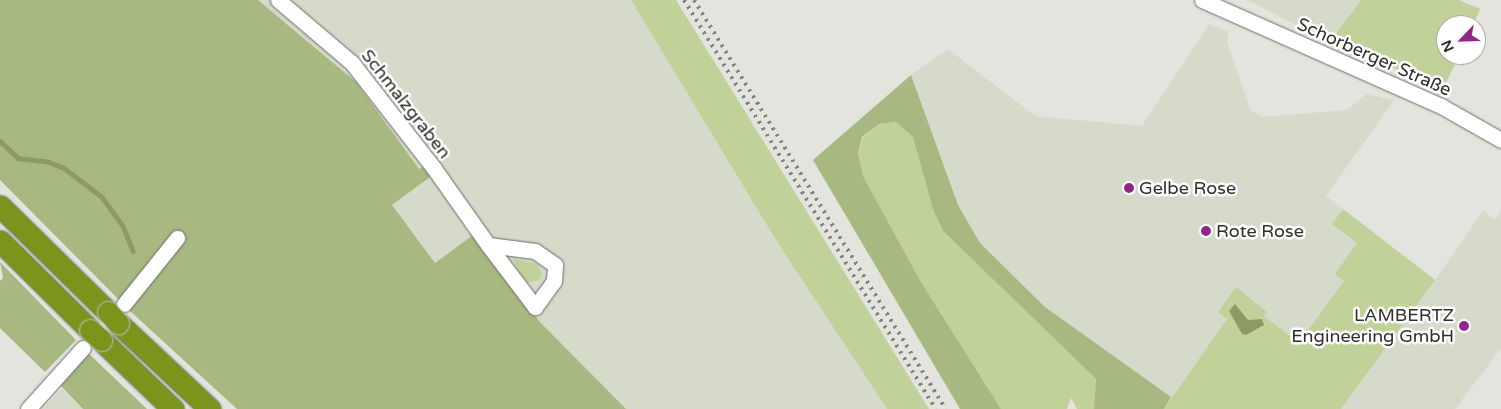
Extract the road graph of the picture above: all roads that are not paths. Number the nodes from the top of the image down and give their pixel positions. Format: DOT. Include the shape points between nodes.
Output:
graph roads {
  1 [pos="278,0"];
  2 [pos="1202,0"];
  3 [pos="1501,140"];
  4 [pos="0,206"];
  5 [pos="177,238"];
  6 [pos="0,241"];
  7 [pos="488,246"];
  8 [pos="117,313"];
  9 [pos="92,339"];
  10 [pos="28,409"];
  11 [pos="173,409"];
  12 [pos="210,409"];
  1 -- 7 [label="street, Schmalzgraben" via="352,63"];
  2 -- 3 [label="street, Schorberger Straße" via="1441,106"];
  4 -- 8 [label="highway"];
  5 -- 8 [label="street"];
  6 -- 9 [label="highway"];
  7 -- 7 [label="street, Schmalzgraben" via="511,276 535,307 557,275 555,266 536,251"];
  8 -- 12 [label="highway"];
  9 -- 10 [label="street"];
  9 -- 11 [label="highway"];
}
